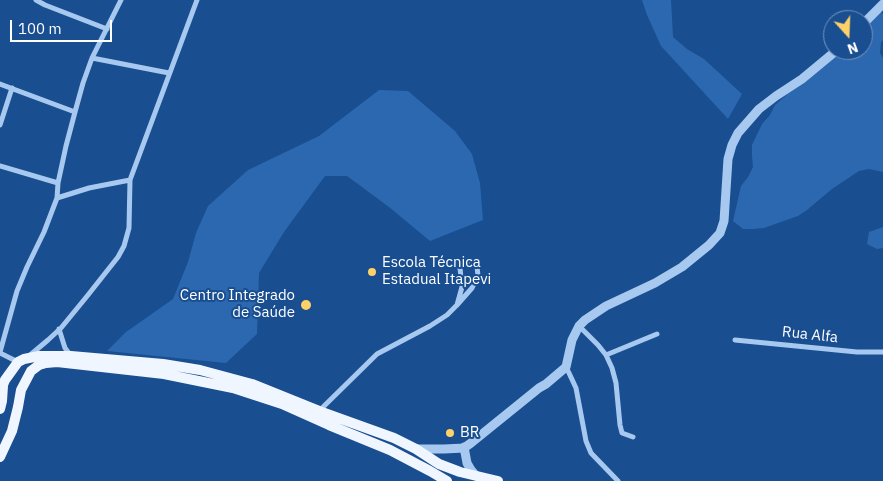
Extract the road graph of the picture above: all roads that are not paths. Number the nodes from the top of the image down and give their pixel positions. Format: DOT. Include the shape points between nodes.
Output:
graph roads {
  1 [pos="36,0"];
  2 [pos="121,0"];
  3 [pos="197,0"];
  4 [pos="883,4"];
  5 [pos="873,14"];
  6 [pos="107,29"];
  7 [pos="92,58"];
  8 [pos="825,60"];
  9 [pos="169,73"];
  10 [pos="0,84"];
  11 [pos="12,88"];
  12 [pos="74,112"];
  13 [pos="0,125"];
  14 [pos="0,166"];
  15 [pos="130,180"];
  16 [pos="58,183"];
  17 [pos="57,198"];
  18 [pos="457,305"];
  19 [pos="580,326"];
  20 [pos="59,329"];
  21 [pos="657,334"];
  22 [pos="735,340"];
  23 [pos="0,352"];
  24 [pos="883,352"];
  25 [pos="606,355"];
  26 [pos="71,356"];
  27 [pos="21,361"];
  28 [pos="566,367"];
  29 [pos="1,389"];
  30 [pos="18,407"];
  31 [pos="0,409"];
  32 [pos="319,411"];
  33 [pos="0,435"];
  34 [pos="633,437"];
  35 [pos="464,447"];
  36 [pos="416,449"];
  37 [pos="0,457"];
  38 [pos="476,476"];
  39 [pos="446,481"];
  40 [pos="498,481"];
  41 [pos="618,481"];
  1 -- 6 [label="street"];
  2 -- 6 [label="street"];
  3 -- 9 [label="street"];
  4 -- 5 [label="street"];
  6 -- 7 [label="street"];
  7 -- 9 [label="street"];
  7 -- 12 [label="street"];
  8 -- 19 [label="street" via="759,109 738,133 728,159 724,220 720,233 710,245 682,267 594,313"];
  9 -- 15 [label="street"];
  10 -- 11 [label="street"];
  11 -- 12 [label="street"];
  11 -- 13 [label="street"];
  12 -- 16 [label="street"];
  14 -- 16 [label="street"];
  15 -- 17 [label="street"];
  15 -- 20 [label="street" via="129,228 124,246"];
  16 -- 17 [label="street"];
  17 -- 23 [label="street" via="17,292"];
  18 -- 18 [label="street" via="462,287 462,264 472,261 477,266 478,276"];
  18 -- 32 [label="street" via="430,326 377,354"];
  19 -- 25 [label="street"];
  19 -- 28 [label="street" via="572,340"];
  20 -- 26 [label="street"];
  20 -- 27 [label="street"];
  21 -- 25 [label="street"];
  22 -- 24 [label="street, Rua Alfa"];
  23 -- 27 [label="street"];
  25 -- 34 [label="street" via="616,383 622,433"];
  26 -- 27 [label="main road" via="48,355"];
  26 -- 32 [label="main road" via="200,370 252,384"];
  27 -- 29 [label="main road"];
  28 -- 35 [label="street"];
  28 -- 41 [label="street" via="576,388 591,453"];
  29 -- 31 [label="main road"];
  30 -- 33 [label="main road" via="9,433"];
  30 -- 37 [label="main road"];
  30 -- 39 [label="main road" via="21,390 31,371 39,364 65,363 180,377 234,388 282,404 390,450"];
  32 -- 36 [label="main road"];
  35 -- 36 [label="street"];
  35 -- 38 [label="street" via="467,463"];
  36 -- 38 [label="main road" via="439,464"];
  38 -- 40 [label="main road"];
}
